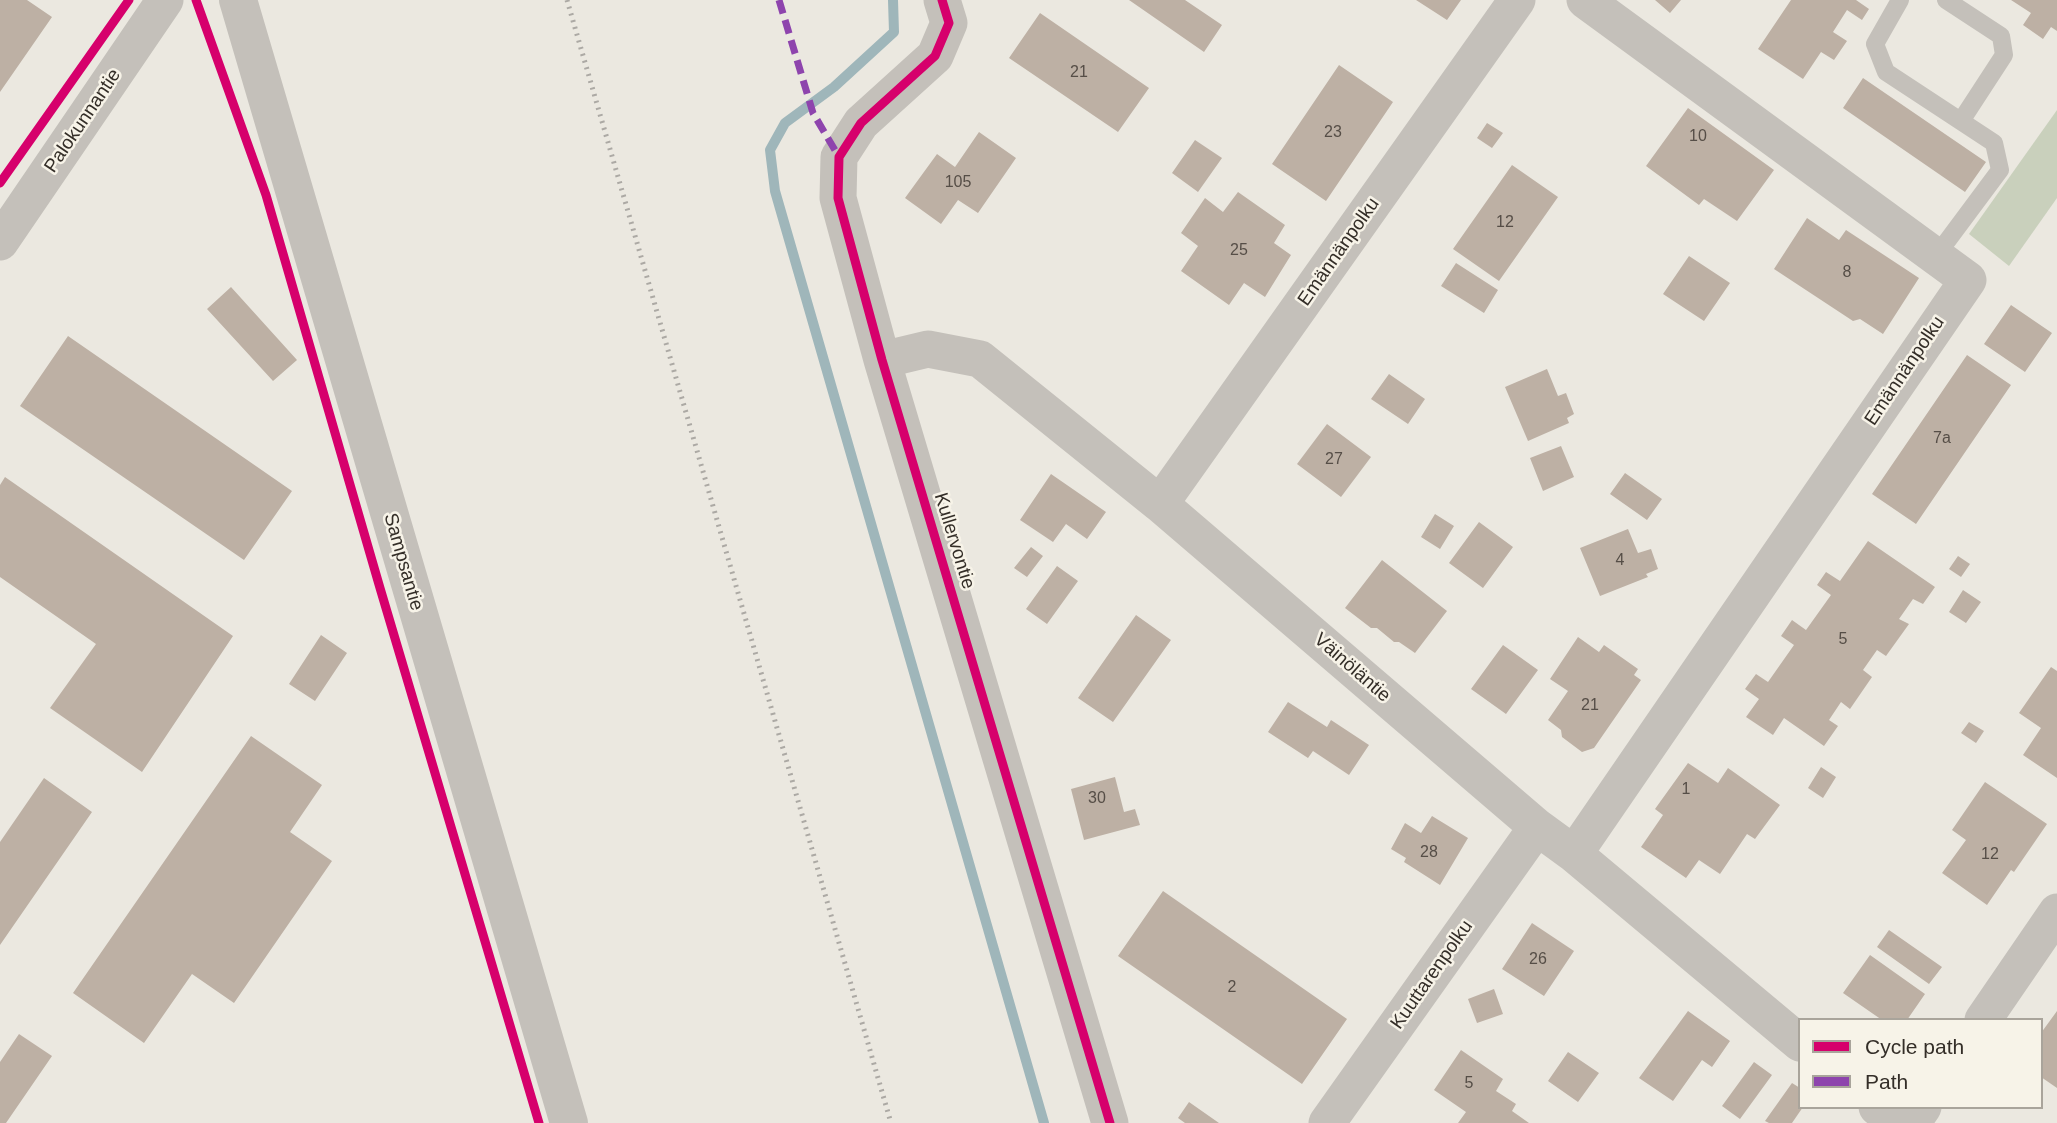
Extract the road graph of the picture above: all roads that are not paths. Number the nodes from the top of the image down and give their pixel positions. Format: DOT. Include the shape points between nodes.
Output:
graph roads {
  1 [pos="165,0"];
  2 [pos="238,0"];
  3 [pos="942,0"];
  4 [pos="1517,0"];
  5 [pos="1585,0"];
  6 [pos="1900,0"];
  7 [pos="1946,0"];
  8 [pos="1961,121"];
  9 [pos="0,243"];
  10 [pos="1936,256"];
  11 [pos="882,360"];
  12 [pos="1160,504"];
  13 [pos="1537,827"];
  14 [pos="1574,854"];
  15 [pos="2057,912"];
  16 [pos="1984,1018"];
  17 [pos="1798,1041"];
  18 [pos="1879,1109"];
  19 [pos="569,1123"];
  20 [pos="1110,1123"];
  21 [pos="1327,1123"];
  22 [pos="1896,1123"];
  1 -- 9 [label="street, Palokunnantie"];
  2 -- 19 [label="street, Sampsantie"];
  3 -- 11 [label="street, Kullervontie" via="949,23 935,56 861,124 839,157 838,198"];
  4 -- 12 [label="street, Emännänpolku"];
  5 -- 10 [label="street, Emännänpolku"];
  6 -- 8 [label="lane" via="1875,44 1886,72"];
  7 -- 8 [label="lane" via="2001,36 2004,55"];
  8 -- 10 [label="lane" via="1994,144 2000,170"];
  10 -- 14 [label="street, Emännänpolku" via="1968,279"];
  11 -- 12 [label="street, Väinöläntie" via="928,349 980,359"];
  11 -- 20 [label="street, Kullervontie"];
  12 -- 13 [label="street, Väinöläntie"];
  13 -- 14 [label="street, Väinöläntie"];
  13 -- 21 [label="street, Kuuttarenpolku"];
  14 -- 17 [label="street, Väinöläntie"];
  15 -- 16 [label="street"];
  18 -- 22 [label="street"];
}
